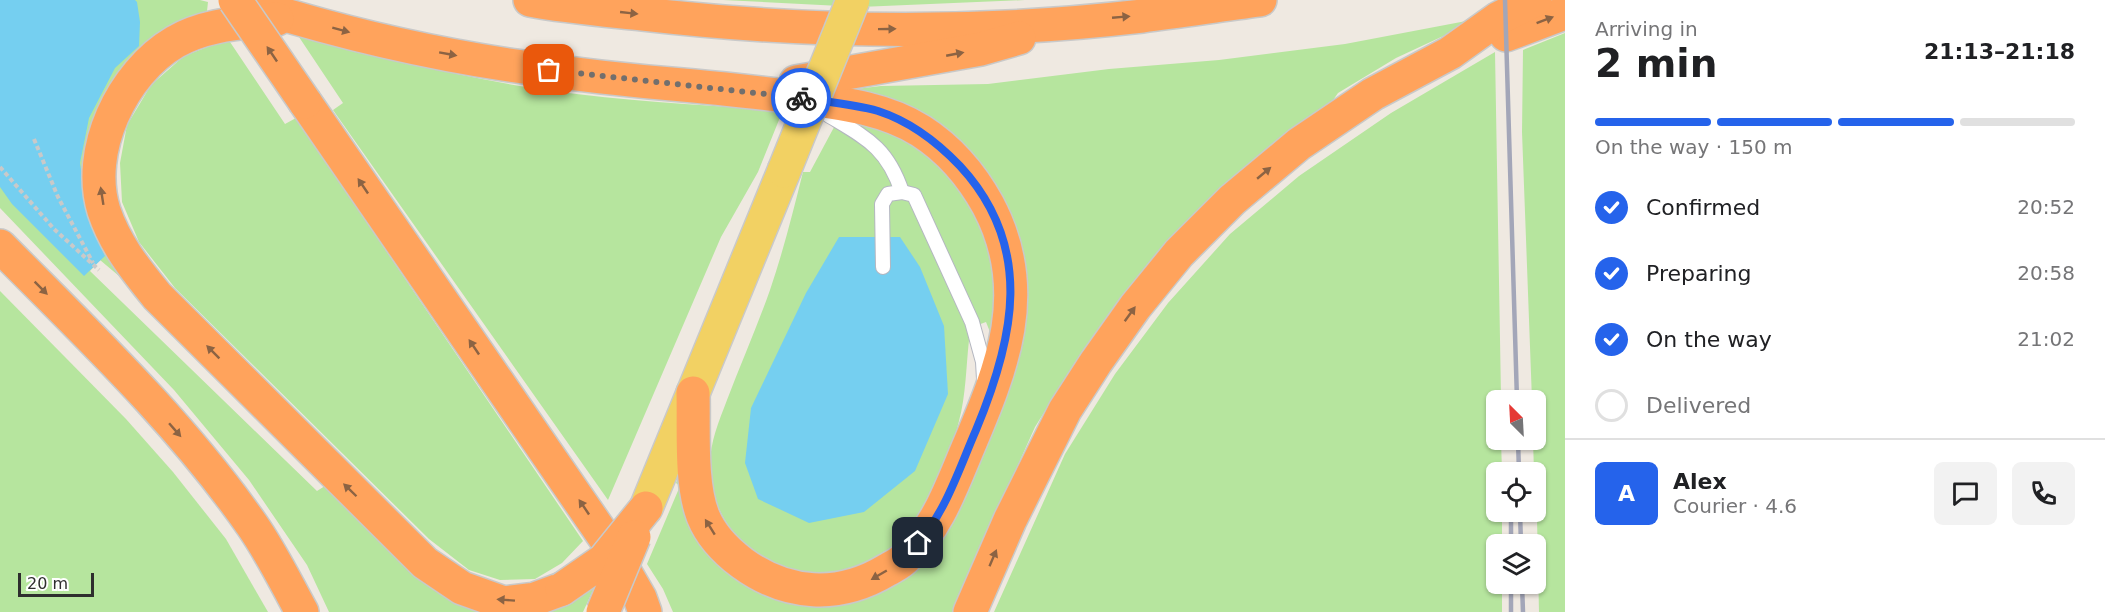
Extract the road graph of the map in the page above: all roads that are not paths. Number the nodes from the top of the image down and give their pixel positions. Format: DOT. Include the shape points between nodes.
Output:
graph roads {
  1 [pos="236,0"];
  2 [pos="530,0"];
  3 [pos="853,0"];
  4 [pos="1260,0"];
  5 [pos="1535,0"];
  6 [pos="1565,13"];
  7 [pos="291,17"];
  8 [pos="1063,22"];
  9 [pos="1450,53"];
  10 [pos="731,89"];
  11 [pos="828,115"];
  12 [pos="902,192"];
  13 [pos="0,246"];
  14 [pos="883,267"];
  15 [pos="693,393"];
  16 [pos="986,405"];
  17 [pos="646,508"];
  18 [pos="302,612"];
  19 [pos="603,612"];
  20 [pos="645,612"];
  21 [pos="970,612"];
  1 -- 7 [label="highway"];
  20 -- 1 [label="highway, one-way, bridge" via="607,541"];
  2 -- 8 [label="highway, one-way" via="712,22 861,29"];
  3 -- 15 [label="main road, bridge"];
  8 -- 4 [label="highway, one-way"];
  5 -- 9 [label="highway" via="1499,18"];
  9 -- 6 [label="highway, one-way"];
  7 -- 10 [label="highway, one-way" via="391,43 509,65"];
  17 -- 7 [label="highway, one-way, bridge" via="604,560 562,589 535,599 504,603 462,588 425,563 157,296 128,260 112,232 100,185 101,152 126,91 147,64 175,42 213,27"];
  10 -- 8 [label="highway, one-way" via="806,81 981,49"];
  21 -- 9 [label="highway, one-way" via="1065,410 1135,307 1179,253 1232,200 1299,144 1373,94"];
  10 -- 16 [label="highway" via="879,112 920,131 975,182 1007,250 1011,291 1008,330"];
  11 -- 12 [label="lane" via="864,136 888,158"];
  12 -- 14 [label="lane" via="888,194 882,204"];
  12 -- 16 [label="lane" via="914,195 972,321 983,362"];
  13 -- 18 [label="highway, one-way" via="133,381 220,482 253,526"];
  16 -- 15 [label="highway, one-way" via="932,527 905,560 871,580 833,590 794,589 757,574 724,550 704,517 696,484"];
  15 -- 17 [label="main road"];
  17 -- 19 [label="highway, bridge"];
}
